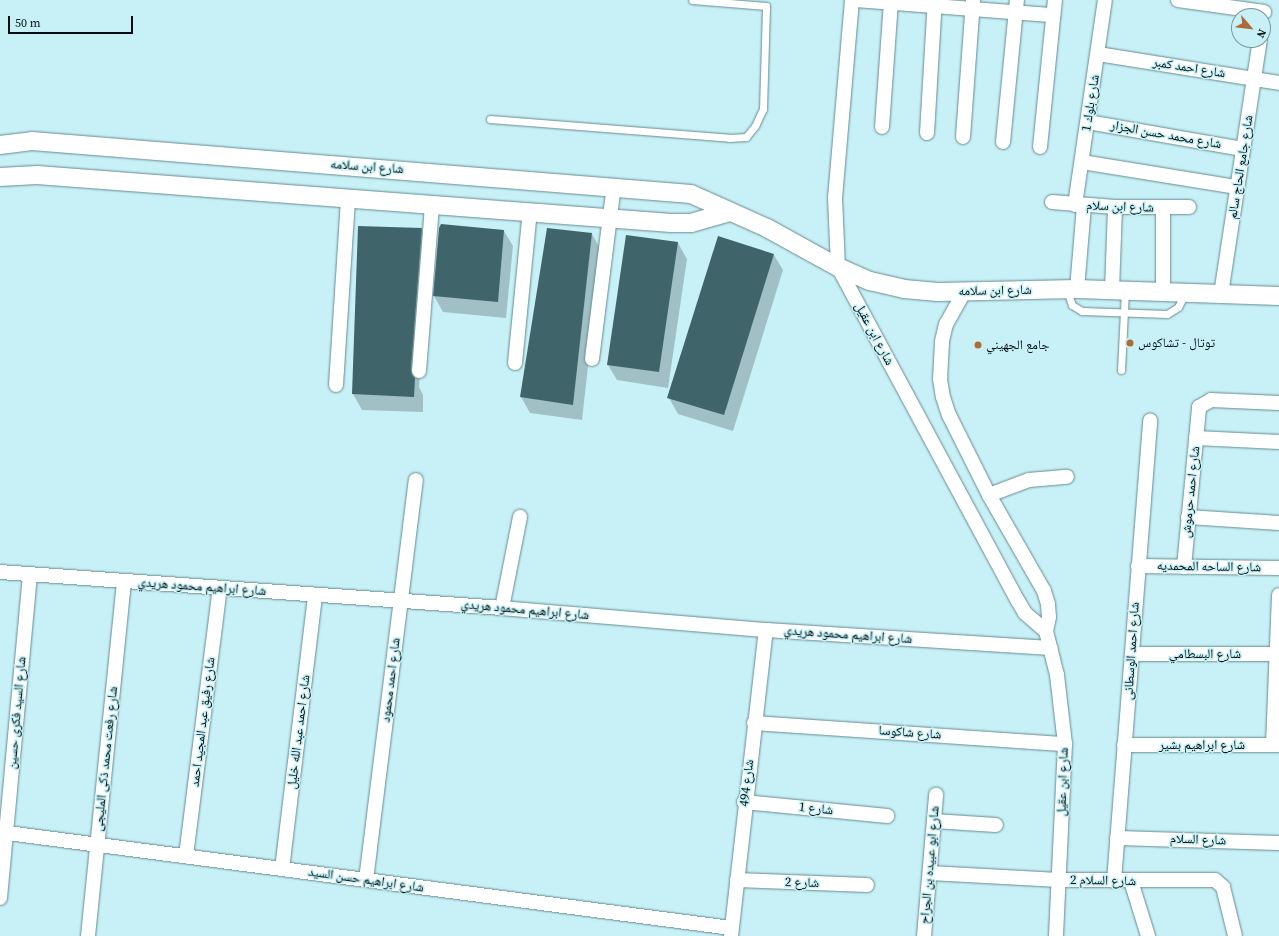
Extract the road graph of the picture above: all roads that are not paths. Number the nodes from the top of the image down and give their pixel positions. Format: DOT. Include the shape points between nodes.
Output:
graph roads {
  1 [pos="692,0"];
  2 [pos="852,0"];
  3 [pos="856,0"];
  4 [pos="1055,0"];
  5 [pos="1105,0"];
  6 [pos="1178,0"];
  7 [pos="891,1"];
  8 [pos="766,3"];
  9 [pos="934,3"];
  10 [pos="972,4"];
  11 [pos="1017,6"];
  12 [pos="1241,8"];
  13 [pos="1053,15"];
  14 [pos="1259,48"];
  15 [pos="1098,54"];
  16 [pos="1254,79"];
  17 [pos="1279,83"];
  18 [pos="490,119"];
  19 [pos="1088,122"];
  20 [pos="882,127"];
  21 [pos="927,133"];
  22 [pos="963,137"];
  23 [pos="1003,142"];
  24 [pos="0,144"];
  25 [pos="1040,147"];
  26 [pos="1243,149"];
  27 [pos="1082,162"];
  28 [pos="0,177"];
  29 [pos="614,186"];
  30 [pos="1238,187"];
  31 [pos="348,198"];
  32 [pos="1052,202"];
  33 [pos="432,204"];
  34 [pos="1079,205"];
  35 [pos="1115,207"];
  36 [pos="1189,207"];
  37 [pos="1163,208"];
  38 [pos="530,211"];
  39 [pos="729,212"];
  40 [pos="610,217"];
  41 [pos="838,267"];
  42 [pos="1072,289"];
  43 [pos="1119,290"];
  44 [pos="964,292"];
  45 [pos="1163,292"];
  46 [pos="1185,293"];
  47 [pos="1222,294"];
  48 [pos="1279,296"];
  49 [pos="1124,312"];
  50 [pos="592,359"];
  51 [pos="515,363"];
  52 [pos="1121,370"];
  53 [pos="419,371"];
  54 [pos="336,385"];
  55 [pos="1279,404"];
  56 [pos="1150,420"];
  57 [pos="1196,438"];
  58 [pos="1279,442"];
  59 [pos="1067,477"];
  60 [pos="416,480"];
  61 [pos="989,495"];
  62 [pos="520,517"];
  63 [pos="1188,517"];
  64 [pos="1279,524"];
  65 [pos="1138,566"];
  66 [pos="1184,566"];
  67 [pos="1279,568"];
  68 [pos="0,572"];
  69 [pos="30,575"];
  70 [pos="124,582"];
  71 [pos="220,588"];
  72 [pos="315,594"];
  73 [pos="1279,595"];
  74 [pos="401,600"];
  75 [pos="502,608"];
  76 [pos="766,630"];
  77 [pos="1046,631"];
  78 [pos="1050,648"];
  79 [pos="1132,654"];
  80 [pos="1278,654"];
  81 [pos="754,723"];
  82 [pos="1065,744"];
  83 [pos="1124,745"];
  84 [pos="1276,745"];
  85 [pos="936,795"];
  86 [pos="744,802"];
  87 [pos="887,816"];
  88 [pos="934,821"];
  89 [pos="996,826"];
  90 [pos="3,832"];
  91 [pos="1117,838"];
  92 [pos="1279,843"];
  93 [pos="97,845"];
  94 [pos="186,856"];
  95 [pos="282,869"];
  96 [pos="930,873"];
  97 [pos="366,880"];
  98 [pos="737,880"];
  99 [pos="1060,880"];
  100 [pos="1114,881"];
  101 [pos="1131,881"];
  102 [pos="867,885"];
  103 [pos="0,898"];
  104 [pos="731,932"];
  105 [pos="88,936"];
  106 [pos="924,936"];
  107 [pos="1056,936"];
  108 [pos="1148,936"];
  109 [pos="1235,936"];
  1 -- 8 [label="lane"];
  2 -- 41 [label="street, شارع ابن عقيل" via="835,198"];
  3 -- 7 [label="street"];
  4 -- 13 [label="street"];
  5 -- 15 [label="street, شارع بلوك 1"];
  6 -- 12 [label="street"];
  7 -- 9 [label="street"];
  7 -- 20 [label="street"];
  8 -- 18 [label="lane" via="763,109 746,137 729,138"];
  9 -- 10 [label="street"];
  9 -- 21 [label="street"];
  10 -- 11 [label="street"];
  10 -- 22 [label="street"];
  11 -- 13 [label="street"];
  11 -- 23 [label="street"];
  13 -- 25 [label="street"];
  14 -- 16 [label="street, شارع جامع الحاج سالم"];
  15 -- 16 [label="street, شارع احمد كمبر"];
  15 -- 19 [label="street, شارع بلوك 1"];
  16 -- 17 [label="street, شارع احمد كمبر"];
  16 -- 26 [label="street, شارع جامع الحاج سالم"];
  19 -- 26 [label="street, شارع محمد حسن الجزار"];
  19 -- 27 [label="street, شارع بلوك 1"];
  24 -- 29 [label="street, شارع ابن سلامه" via="32,141"];
  26 -- 30 [label="street, شارع جامع الحاج سالم"];
  27 -- 30 [label="street"];
  27 -- 34 [label="street, شارع بلوك 1"];
  28 -- 31 [label="street" via="37,175"];
  29 -- 39 [label="street, شارع ابن سلامه" via="691,194 711,201"];
  29 -- 40 [label="street"];
  30 -- 47 [label="street, شارع جامع الحاج سالم"];
  31 -- 33 [label="street"];
  31 -- 54 [label="street"];
  32 -- 34 [label="street, شارع ابن سلام"];
  33 -- 38 [label="street"];
  33 -- 53 [label="street"];
  34 -- 35 [label="street, شارع ابن سلام"];
  34 -- 42 [label="street, شارع بلوك 1"];
  35 -- 37 [label="street, شارع ابن سلام"];
  35 -- 43 [label="street"];
  36 -- 37 [label="street, شارع ابن سلام"];
  37 -- 45 [label="street"];
  38 -- 40 [label="street"];
  38 -- 51 [label="street"];
  39 -- 40 [label="street" via="691,223"];
  39 -- 41 [label="street, شارع ابن سلامه" via="767,228"];
  40 -- 50 [label="street"];
  41 -- 44 [label="street, شارع ابن سلامه" via="870,281 904,289"];
  41 -- 77 [label="street, شارع ابن عقيل" via="1018,601 1025,613"];
  42 -- 43 [label="street, شارع ابن سلامه"];
  42 -- 44 [label="street, شارع ابن سلامه"];
  42 -- 49 [label="lane" via="1072,304 1082,311"];
  43 -- 45 [label="street, شارع ابن سلامه"];
  43 -- 49 [label="lane"];
  44 -- 61 [label="street, شارع ابن عقيل" via="946,324 941,348 940,379 949,415"];
  45 -- 46 [label="street, شارع ابن سلامه"];
  46 -- 47 [label="street, شارع ابن سلامه"];
  46 -- 49 [label="lane" via="1178,307 1167,314"];
  47 -- 48 [label="street, شارع ابن سلامه"];
  49 -- 52 [label="lane"];
  55 -- 57 [label="street, شارع احمد حرموش" via="1211,400 1200,407"];
  56 -- 65 [label="street, شارع احمد الوسطانى"];
  57 -- 58 [label="street"];
  57 -- 63 [label="street, شارع احمد حرموش"];
  59 -- 61 [label="street" via="1029,480"];
  60 -- 74 [label="street, شارع احمد محمود"];
  61 -- 77 [label="street, شارع ابن عقيل" via="1044,591 1049,618"];
  62 -- 75 [label="street"];
  63 -- 64 [label="street"];
  63 -- 66 [label="street, شارع احمد حرموش"];
  65 -- 66 [label="street, شارع الساحه المحمديه"];
  65 -- 79 [label="street, شارع احمد الوسطانى"];
  66 -- 67 [label="street, شارع الساحه المحمديه"];
  68 -- 69 [label="street, شارع ابراهيم محمود هريدي"];
  69 -- 70 [label="street, شارع ابراهيم محمود هريدي"];
  69 -- 90 [label="street, شارع السيد فكرى حسين"];
  70 -- 71 [label="street, شارع ابراهيم محمود هريدي"];
  70 -- 93 [label="street, شارع رفعت محمد ذكى المليجى"];
  71 -- 72 [label="street, شارع ابراهيم محمود هريدي"];
  71 -- 94 [label="street, شارع رفيق عبد المجيد احمد"];
  72 -- 74 [label="street, شارع ابراهيم محمود هريدي"];
  72 -- 95 [label="street, شارع احمد عبد الله خليل"];
  73 -- 80 [label="street"];
  74 -- 75 [label="street, شارع ابراهيم محمود هريدي"];
  74 -- 97 [label="street, شارع احمد محمود"];
  75 -- 76 [label="street, شارع ابراهيم محمود هريدي"];
  76 -- 78 [label="street, شارع ابراهيم محمود هريدي"];
  76 -- 81 [label="street, شارع 494"];
  77 -- 78 [label="street, شارع ابن عقيل"];
  78 -- 82 [label="street, شارع ابن عقيل" via="1061,698"];
  79 -- 80 [label="street, شارع البسطامي"];
  79 -- 83 [label="street, شارع احمد الوسطانى"];
  80 -- 84 [label="street"];
  81 -- 82 [label="street, شارع شاكوسا"];
  81 -- 86 [label="street, شارع 494"];
  82 -- 99 [label="street, شارع ابن عقيل"];
  83 -- 84 [label="street, شارع ابراهيم بشير"];
  83 -- 91 [label="street, شارع احمد الوسطانى"];
  85 -- 88 [label="street, شارع ابو عبيده بن الجراح"];
  86 -- 87 [label="street, شارع 1"];
  86 -- 98 [label="street, شارع 494"];
  88 -- 89 [label="street"];
  88 -- 96 [label="street, شارع ابو عبيده بن الجراح"];
  90 -- 93 [label="street, شارع ابراهيم حسن السيد"];
  90 -- 103 [label="street, شارع السيد فكرى حسين"];
  91 -- 92 [label="street, شارع السلام"];
  91 -- 100 [label="street, شارع احمد الوسطانى"];
  93 -- 94 [label="street, شارع ابراهيم حسن السيد"];
  93 -- 105 [label="street, شارع رفعت محمد ذكى المليجى"];
  94 -- 95 [label="street, شارع ابراهيم حسن السيد"];
  95 -- 97 [label="street, شارع ابراهيم حسن السيد"];
  96 -- 99 [label="street, شارع السلام 2"];
  96 -- 106 [label="street, شارع ابو عبيده بن الجراح"];
  97 -- 104 [label="street, شارع ابراهيم حسن السيد"];
  98 -- 102 [label="street, شارع 2"];
  98 -- 104 [label="street, شارع 494"];
  99 -- 100 [label="street, شارع السلام 2"];
  99 -- 107 [label="street, شارع ابن عقيل"];
  100 -- 101 [label="street, شارع السلام 2"];
  101 -- 108 [label="street"];
  101 -- 109 [label="street, شارع السلام 2" via="1220,882"];
}
